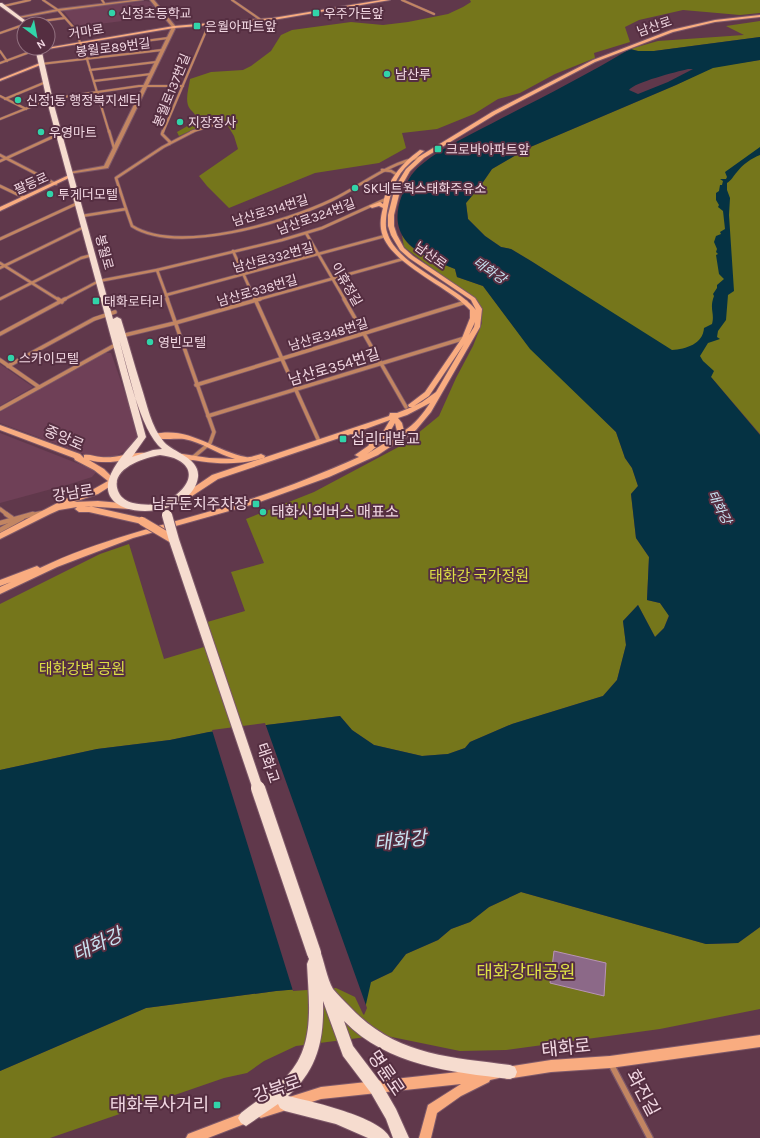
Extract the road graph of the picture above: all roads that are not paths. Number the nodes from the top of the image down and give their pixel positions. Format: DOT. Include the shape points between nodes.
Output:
graph roads {
  1 [pos="30,0"];
  2 [pos="43,0"];
  3 [pos="141,0"];
  4 [pos="152,0"];
  5 [pos="232,0"];
  6 [pos="388,0"];
  7 [pos="402,0"];
  8 [pos="103,2"];
  9 [pos="1,6"];
  10 [pos="58,10"];
  11 [pos="434,14"];
  12 [pos="18,16"];
  13 [pos="25,16"];
  14 [pos="760,16"];
  15 [pos="16,17"];
  16 [pos="65,18"];
  17 [pos="56,20"];
  18 [pos="261,20"];
  19 [pos="209,24"];
  20 [pos="174,27"];
  21 [pos="16,28"];
  22 [pos="0,33"];
  23 [pos="168,38"];
  24 [pos="80,42"];
  25 [pos="56,46"];
  26 [pos="83,49"];
  27 [pos="162,50"];
  28 [pos="0,52"];
  29 [pos="3,56"];
  30 [pos="20,56"];
  31 [pos="42,56"];
  32 [pos="0,57"];
  33 [pos="87,59"];
  34 [pos="7,61"];
  35 [pos="156,62"];
  36 [pos="0,63"];
  37 [pos="44,64"];
  38 [pos="90,70"];
  39 [pos="150,74"];
  40 [pos="0,80"];
  41 [pos="94,81"];
  42 [pos="46,82"];
  43 [pos="145,86"];
  44 [pos="182,86"];
  45 [pos="97,92"];
  46 [pos="0,96"];
  47 [pos="5,99"];
  48 [pos="54,101"];
  49 [pos="26,109"];
  50 [pos="0,119"];
  51 [pos="214,125"];
  52 [pos="59,134"];
  53 [pos="169,144"];
  54 [pos="114,148"];
  55 [pos="0,155"];
  56 [pos="422,157"];
  57 [pos="7,158"];
  58 [pos="412,158"];
  59 [pos="0,161"];
  60 [pos="382,170"];
  61 [pos="73,174"];
  62 [pos="396,174"];
  63 [pos="56,184"];
  64 [pos="0,186"];
  65 [pos="25,198"];
  66 [pos="386,199"];
  67 [pos="78,203"];
  68 [pos="372,206"];
  69 [pos="385,206"];
  70 [pos="0,209"];
  71 [pos="126,209"];
  72 [pos="85,216"];
  73 [pos="84,227"];
  74 [pos="306,233"];
  75 [pos="385,236"];
  76 [pos="0,238"];
  77 [pos="233,251"];
  78 [pos="92,255"];
  79 [pos="319,255"];
  80 [pos="403,259"];
  81 [pos="0,263"];
  82 [pos="4,266"];
  83 [pos="0,268"];
  84 [pos="157,270"];
  85 [pos="244,275"];
  86 [pos="333,279"];
  87 [pos="102,280"];
  88 [pos="32,283"];
  89 [pos="166,295"];
  90 [pos="0,299"];
  91 [pos="256,301"];
  92 [pos="62,302"];
  93 [pos="466,302"];
  94 [pos="111,313"];
  95 [pos="175,323"];
  96 [pos="0,334"];
  97 [pos="364,334"];
  98 [pos="465,338"];
  99 [pos="118,339"];
  100 [pos="282,359"];
  101 [pos="0,360"];
  102 [pos="382,364"];
  103 [pos="8,366"];
  104 [pos="196,385"];
  105 [pos="39,387"];
  106 [pos="296,390"];
  107 [pos="439,394"];
  108 [pos="404,408"];
  109 [pos="0,409"];
  110 [pos="386,415"];
  111 [pos="208,416"];
  112 [pos="395,417"];
  113 [pos="0,427"];
  114 [pos="156,436"];
  115 [pos="337,436"];
  116 [pos="402,437"];
  117 [pos="318,439"];
  118 [pos="206,446"];
  119 [pos="370,449"];
  120 [pos="144,455"];
  121 [pos="175,455"];
  122 [pos="77,456"];
  123 [pos="126,457"];
  124 [pos="248,459"];
  125 [pos="189,460"];
  126 [pos="119,469"];
  127 [pos="326,475"];
  128 [pos="113,482"];
  129 [pos="176,501"];
  130 [pos="132,506"];
  131 [pos="0,509"];
  132 [pos="50,510"];
  133 [pos="166,510"];
  134 [pos="24,517"];
  135 [pos="12,518"];
  136 [pos="0,523"];
  137 [pos="0,530"];
  138 [pos="0,536"];
  139 [pos="174,540"];
  140 [pos="54,565"];
  141 [pos="0,583"];
  142 [pos="0,591"];
  143 [pos="314,953"];
  144 [pos="327,992"];
  145 [pos="340,1030"];
  146 [pos="760,1041"];
  147 [pos="610,1062"];
  148 [pos="510,1072"];
  149 [pos="490,1075"];
  150 [pos="376,1088"];
  151 [pos="285,1103"];
  152 [pos="246,1118"];
  153 [pos="192,1138"];
  154 [pos="382,1138"];
  155 [pos="401,1138"];
  156 [pos="425,1138"];
  157 [pos="650,1138"];
  1 -- 9 [label="street"];
  2 -- 10 [label="street"];
  3 -- 8 [label="street"];
  4 -- 20 [label="street"];
  5 -- 18 [label="street"];
  6 -- 18 [label="main road, 거마로"];
  7 -- 11 [label="street"];
  8 -- 10 [label="street"];
  9 -- 12 [label="main road"];
  9 -- 15 [label="main road"];
  10 -- 13 [label="street"];
  10 -- 16 [label="street"];
  14 -- 56 [label="main road, 남산로" via="715,21 672,31 594,61 494,113"];
  14 -- 58 [label="main road, 남산로" via="711,20 687,25 594,59 484,115"];
  16 -- 17 [label="street"];
  16 -- 24 [label="street" via="74,28"];
  18 -- 19 [label="main road, 거마로"];
  19 -- 20 [label="main road, 거마로"];
  19 -- 44 [label="street, 봉월로137번길"];
  20 -- 23 [label="street"];
  20 -- 24 [label="main road, 거마로"];
  21 -- 22 [label="street"];
  23 -- 26 [label="street"];
  23 -- 27 [label="street"];
  24 -- 25 [label="main road, 거마로"];
  24 -- 26 [label="street"];
  26 -- 33 [label="street"];
  27 -- 33 [label="street, 봉월로89번길"];
  27 -- 35 [label="street"];
  28 -- 29 [label="street"];
  29 -- 32 [label="street"];
  29 -- 34 [label="street"];
  30 -- 34 [label="street"];
  31 -- 37 [label="main road, 봉월로"];
  33 -- 37 [label="street, 봉월로89번길"];
  33 -- 38 [label="street"];
  34 -- 36 [label="street"];
  35 -- 38 [label="street"];
  35 -- 39 [label="street"];
  37 -- 40 [label="main road"];
  37 -- 42 [label="main road, 봉월로"];
  37 -- 48 [label="main road"];
  38 -- 41 [label="street"];
  39 -- 41 [label="street"];
  39 -- 43 [label="street"];
  41 -- 45 [label="street"];
  42 -- 47 [label="street"];
  42 -- 48 [label="main road, 봉월로"];
  43 -- 44 [label="street"];
  43 -- 45 [label="street"];
  43 -- 54 [label="street"];
  44 -- 53 [label="street, 봉월로137번길" via="162,134"];
  45 -- 48 [label="street"];
  45 -- 54 [label="street"];
  46 -- 47 [label="street"];
  47 -- 49 [label="street"];
  48 -- 49 [label="street"];
  48 -- 52 [label="main road, 봉월로"];
  48 -- 61 [label="main road"];
  49 -- 50 [label="street"];
  51 -- 53 [label="street" via="200,127"];
  52 -- 57 [label="street"];
  52 -- 61 [label="main road, 봉월로"];
  53 -- 71 [label="street, 봉월로137번길" via="116,178"];
  54 -- 61 [label="street" via="106,167"];
  55 -- 57 [label="street"];
  56 -- 58 [label="street, 남산로314번길"];
  56 -- 107 [label="main road, 남산로" via="408,170 398,187 391,215 394,235 402,249 411,257 473,300 479,309 477,327"];
  57 -- 59 [label="street"];
  57 -- 63 [label="street"];
  58 -- 60 [label="street, 남산로314번길"];
  58 -- 62 [label="main road, 남산로"];
  60 -- 62 [label="street"];
  60 -- 71 [label="street, 남산로314번길" via="358,186 310,209 228,234 197,238 146,233 132,226"];
  61 -- 63 [label="main road, 팔등로"];
  61 -- 67 [label="main road, 봉월로"];
  61 -- 72 [label="main road"];
  62 -- 66 [label="main road, 남산로"];
  63 -- 65 [label="main road, 팔등로"];
  64 -- 65 [label="street"];
  65 -- 70 [label="main road, 팔등로"];
  66 -- 68 [label="street, 남산로324번길"];
  66 -- 69 [label="main road, 남산로"];
  67 -- 72 [label="main road, 봉월로"];
  67 -- 76 [label="street"];
  68 -- 69 [label="main road"];
  68 -- 74 [label="street, 남산로324번길"];
  69 -- 75 [label="main road, 남산로"];
  71 -- 72 [label="street"];
  72 -- 73 [label="main road, 봉월로"];
  72 -- 87 [label="main road"];
  73 -- 78 [label="main road, 봉월로"];
  73 -- 82 [label="street"];
  74 -- 77 [label="street, 남산로324번길"];
  74 -- 79 [label="street, 이휴정길"];
  75 -- 79 [label="street, 남산로332번길"];
  75 -- 80 [label="main road, 남산로"];
  77 -- 84 [label="street, 남산로324번길"];
  77 -- 85 [label="street"];
  78 -- 87 [label="main road, 봉월로"];
  78 -- 88 [label="street"];
  79 -- 85 [label="street, 남산로332번길"];
  79 -- 86 [label="street, 이휴정길"];
  80 -- 86 [label="street, 남산로338번길"];
  80 -- 93 [label="main road, 남산로"];
  81 -- 82 [label="street"];
  82 -- 83 [label="street"];
  82 -- 88 [label="street"];
  84 -- 87 [label="street, 남산로324번길"];
  84 -- 89 [label="street"];
  85 -- 89 [label="street, 남산로332번길"];
  85 -- 91 [label="street"];
  86 -- 91 [label="street, 남산로338번길"];
  86 -- 97 [label="street, 이휴정길"];
  87 -- 92 [label="street, 남산로324번길"];
  87 -- 94 [label="main road, 봉월로"];
  88 -- 90 [label="street"];
  88 -- 92 [label="street"];
  89 -- 95 [label="street"];
  91 -- 95 [label="street, 남산로338번길"];
  91 -- 100 [label="street"];
  92 -- 96 [label="street, 남산로324번길"];
  93 -- 97 [label="street, 남산로348번길"];
  93 -- 98 [label="main road" via="473,310 473,318"];
  94 -- 99 [label="main road, 봉월로"];
  94 -- 103 [label="street"];
  95 -- 99 [label="street, 남산로338번길"];
  95 -- 104 [label="street"];
  97 -- 100 [label="street, 남산로348번길"];
  97 -- 102 [label="street, 이휴정길"];
  98 -- 102 [label="street, 남산로354번길"];
  98 -- 108 [label="main road" via="427,394"];
  99 -- 105 [label="street, 남산로338번길"];
  99 -- 114 [label="main road"];
  99 -- 123 [label="main road, 봉월로" via="142,437"];
  100 -- 104 [label="street, 남산로348번길"];
  100 -- 106 [label="street"];
  101 -- 103 [label="street"];
  102 -- 106 [label="street, 남산로354번길"];
  102 -- 108 [label="street, 이휴정길"];
  103 -- 105 [label="street"];
  104 -- 111 [label="street"];
  105 -- 109 [label="street, 남산로338번길"];
  106 -- 111 [label="street, 남산로354번길"];
  106 -- 117 [label="street"];
  107 -- 112 [label="main road, 남산로"];
  107 -- 116 [label="main road" via="428,412"];
  108 -- 110 [label="main road"];
  108 -- 112 [label="main road"];
  110 -- 112 [label="main road"];
  110 -- 117 [label="main road"];
  111 -- 118 [label="street" via="214,432"];
  112 -- 115 [label="main road, 남산로"];
  112 -- 116 [label="main road"];
  112 -- 119 [label="main road" via="383,438"];
  113 -- 122 [label="main road, 중앙로"];
  114 -- 118 [label="main road" via="181,436 194,439"];
  114 -- 121 [label="main road" via="161,444"];
  115 -- 119 [label="main road" via="363,433 371,438"];
  115 -- 129 [label="main road, 남산로" via="216,477 187,497"];
  116 -- 127 [label="main road" via="375,453"];
  117 -- 124 [label="main road"];
  118 -- 124 [label="main road" via="233,457"];
  118 -- 125 [label="street"];
  119 -- 127 [label="main road" via="339,464"];
  120 -- 121 [label="main road" via="160,452"];
  120 -- 123 [label="main road"];
  120 -- 126 [label="main road" via="127,462"];
  121 -- 125 [label="main road"];
  122 -- 123 [label="main road" via="109,461"];
  122 -- 128 [label="main road, 중앙로" via="102,470"];
  123 -- 126 [label="main road"];
  124 -- 125 [label="main road" via="220,463"];
  125 -- 129 [label="main road" via="194,475 193,483"];
  126 -- 128 [label="main road"];
  127 -- 140 [label="main road" via="251,502 131,536"];
  128 -- 130 [label="main road" via="112,489 117,497"];
  128 -- 132 [label="main road"];
  129 -- 133 [label="main road"];
  130 -- 132 [label="main road, 강남로" via="98,502"];
  130 -- 133 [label="main road"];
  131 -- 135 [label="street"];
  132 -- 134 [label="street" via="34,512"];
  132 -- 138 [label="main road, 강남로"];
  132 -- 139 [label="main road, bridge" via="89,509 142,521"];
  133 -- 139 [label="main road, 태화교, bridge"];
  134 -- 135 [label="street"];
  134 -- 137 [label="street"];
  135 -- 136 [label="street"];
  139 -- 143 [label="main road, 태화교, bridge"];
  140 -- 141 [label="main road"];
  140 -- 142 [label="main road"];
  143 -- 144 [label="main road, 태화교"];
  143 -- 152 [label="main road" via="314,1042 308,1059 299,1073 278,1094"];
  144 -- 145 [label="main road, 태화교"];
  144 -- 148 [label="main road" via="375,1038 435,1062"];
  145 -- 150 [label="main road, 명륜로" via="348,1051"];
  146 -- 147 [label="main road, 태화로"];
  147 -- 148 [label="main road, 태화로"];
  147 -- 157 [label="street, 화진길"];
  148 -- 149 [label="main road, 태화로"];
  149 -- 150 [label="main road, 태화로"];
  149 -- 156 [label="main road" via="457,1092 432,1109"];
  150 -- 151 [label="main road, 강북로" via="321,1093"];
  150 -- 155 [label="main road, 명륜로"];
  151 -- 152 [label="main road, 강북로"];
  151 -- 154 [label="main road" via="353,1122"];
  152 -- 153 [label="main road, 강북로"];
}
